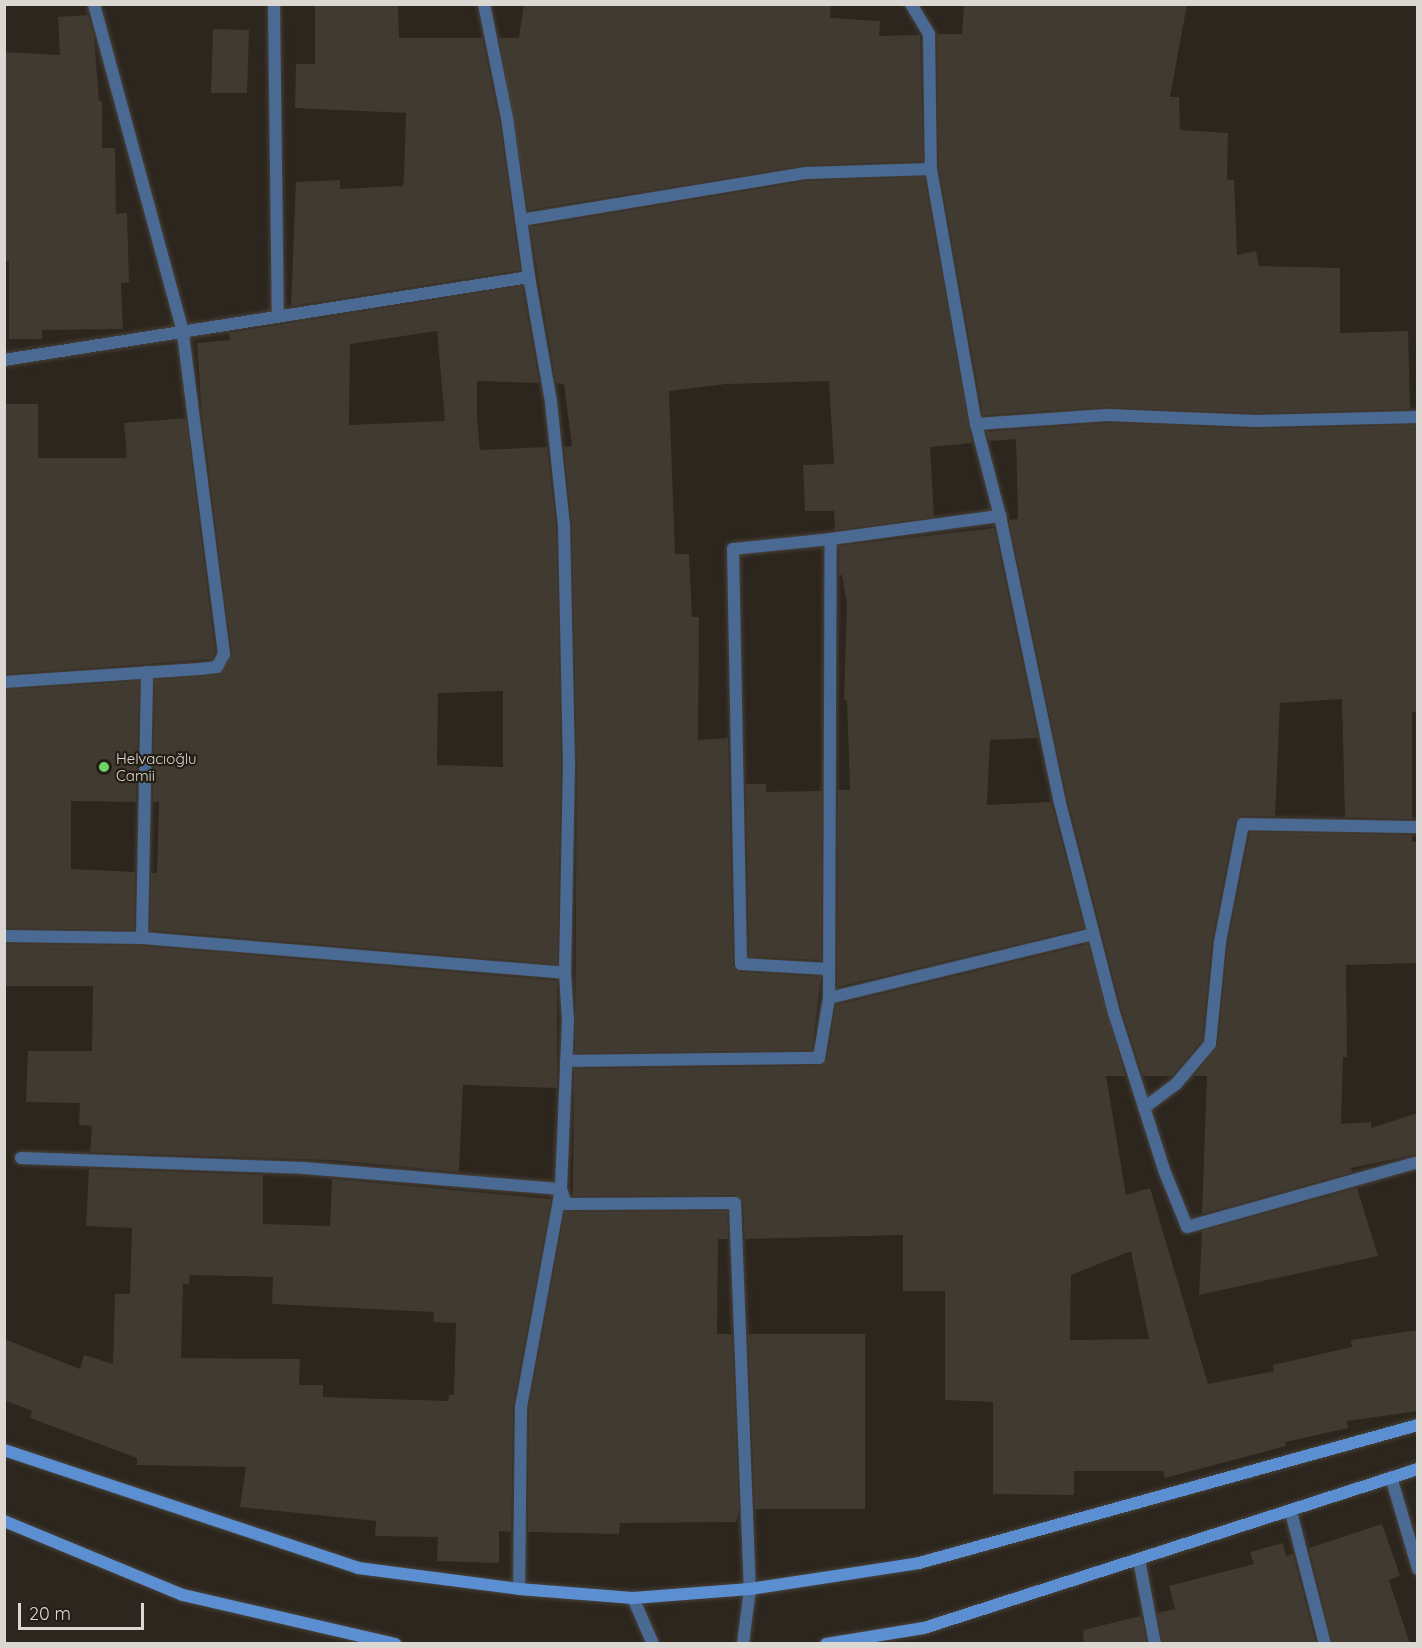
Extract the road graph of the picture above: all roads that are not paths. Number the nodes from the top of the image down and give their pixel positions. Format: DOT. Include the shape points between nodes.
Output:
graph roads {
  1 [pos="94,4"];
  2 [pos="274,4"];
  3 [pos="484,4"];
  4 [pos="911,4"];
  5 [pos="931,169"];
  6 [pos="521,220"];
  7 [pos="529,277"];
  8 [pos="278,314"];
  9 [pos="183,332"];
  10 [pos="4,360"];
  11 [pos="1418,417"];
  12 [pos="976,424"];
  13 [pos="1000,516"];
  14 [pos="831,539"];
  15 [pos="147,672"];
  16 [pos="4,682"];
  17 [pos="1418,827"];
  18 [pos="1093,934"];
  19 [pos="4,936"];
  20 [pos="142,938"];
  21 [pos="827,969"];
  22 [pos="566,973"];
  23 [pos="828,998"];
  24 [pos="566,1061"];
  25 [pos="1144,1108"];
  26 [pos="21,1158"];
  27 [pos="1418,1162"];
  28 [pos="561,1189"];
  29 [pos="1418,1425"];
  30 [pos="4,1450"];
  31 [pos="1418,1469"];
  32 [pos="1391,1477"];
  33 [pos="1291,1512"];
  34 [pos="4,1521"];
  35 [pos="1139,1560"];
  36 [pos="1418,1569"];
  37 [pos="519,1589"];
  38 [pos="750,1589"];
  39 [pos="633,1598"];
  40 [pos="395,1644"];
  41 [pos="653,1644"];
  42 [pos="743,1644"];
  43 [pos="826,1644"];
  44 [pos="1155,1644"];
  45 [pos="1325,1644"];
  1 -- 9 [label="street"];
  2 -- 8 [label="street"];
  3 -- 6 [label="street" via="507,118"];
  4 -- 5 [label="street" via="929,34"];
  5 -- 6 [label="street" via="806,173"];
  5 -- 12 [label="street"];
  6 -- 7 [label="street"];
  7 -- 8 [label="street"];
  7 -- 22 [label="street" via="551,402 564,526 569,763"];
  8 -- 9 [label="street"];
  9 -- 10 [label="street"];
  9 -- 15 [label="street" via="224,654 217,667"];
  11 -- 12 [label="street" via="1256,421 1107,415"];
  12 -- 13 [label="street"];
  13 -- 14 [label="street"];
  13 -- 18 [label="street" via="1059,799"];
  14 -- 21 [label="street"];
  14 -- 21 [label="street" via="734,549 741,964"];
  15 -- 16 [label="street"];
  15 -- 20 [label="street"];
  17 -- 25 [label="street" via="1243,824 1220,942 1210,1044 1176,1084"];
  18 -- 23 [label="street"];
  18 -- 25 [label="street"];
  19 -- 20 [label="street"];
  20 -- 22 [label="street"];
  21 -- 23 [label="street"];
  22 -- 24 [label="street"];
  23 -- 24 [label="street" via="819,1058"];
  24 -- 28 [label="street"];
  25 -- 27 [label="street" via="1186,1227"];
  26 -- 28 [label="street" via="304,1168"];
  28 -- 37 [label="street" via="521,1406"];
  28 -- 38 [label="street" via="566,1204 735,1203"];
  29 -- 38 [label="main road" via="919,1563"];
  30 -- 37 [label="main road" via="358,1568"];
  31 -- 32 [label="main road"];
  32 -- 33 [label="main road"];
  32 -- 36 [label="street"];
  33 -- 35 [label="main road"];
  33 -- 45 [label="street"];
  34 -- 40 [label="main road" via="183,1595"];
  35 -- 43 [label="main road" via="924,1628"];
  35 -- 44 [label="street"];
  37 -- 39 [label="main road"];
  38 -- 39 [label="main road"];
  38 -- 42 [label="street"];
  39 -- 41 [label="street"];
}
